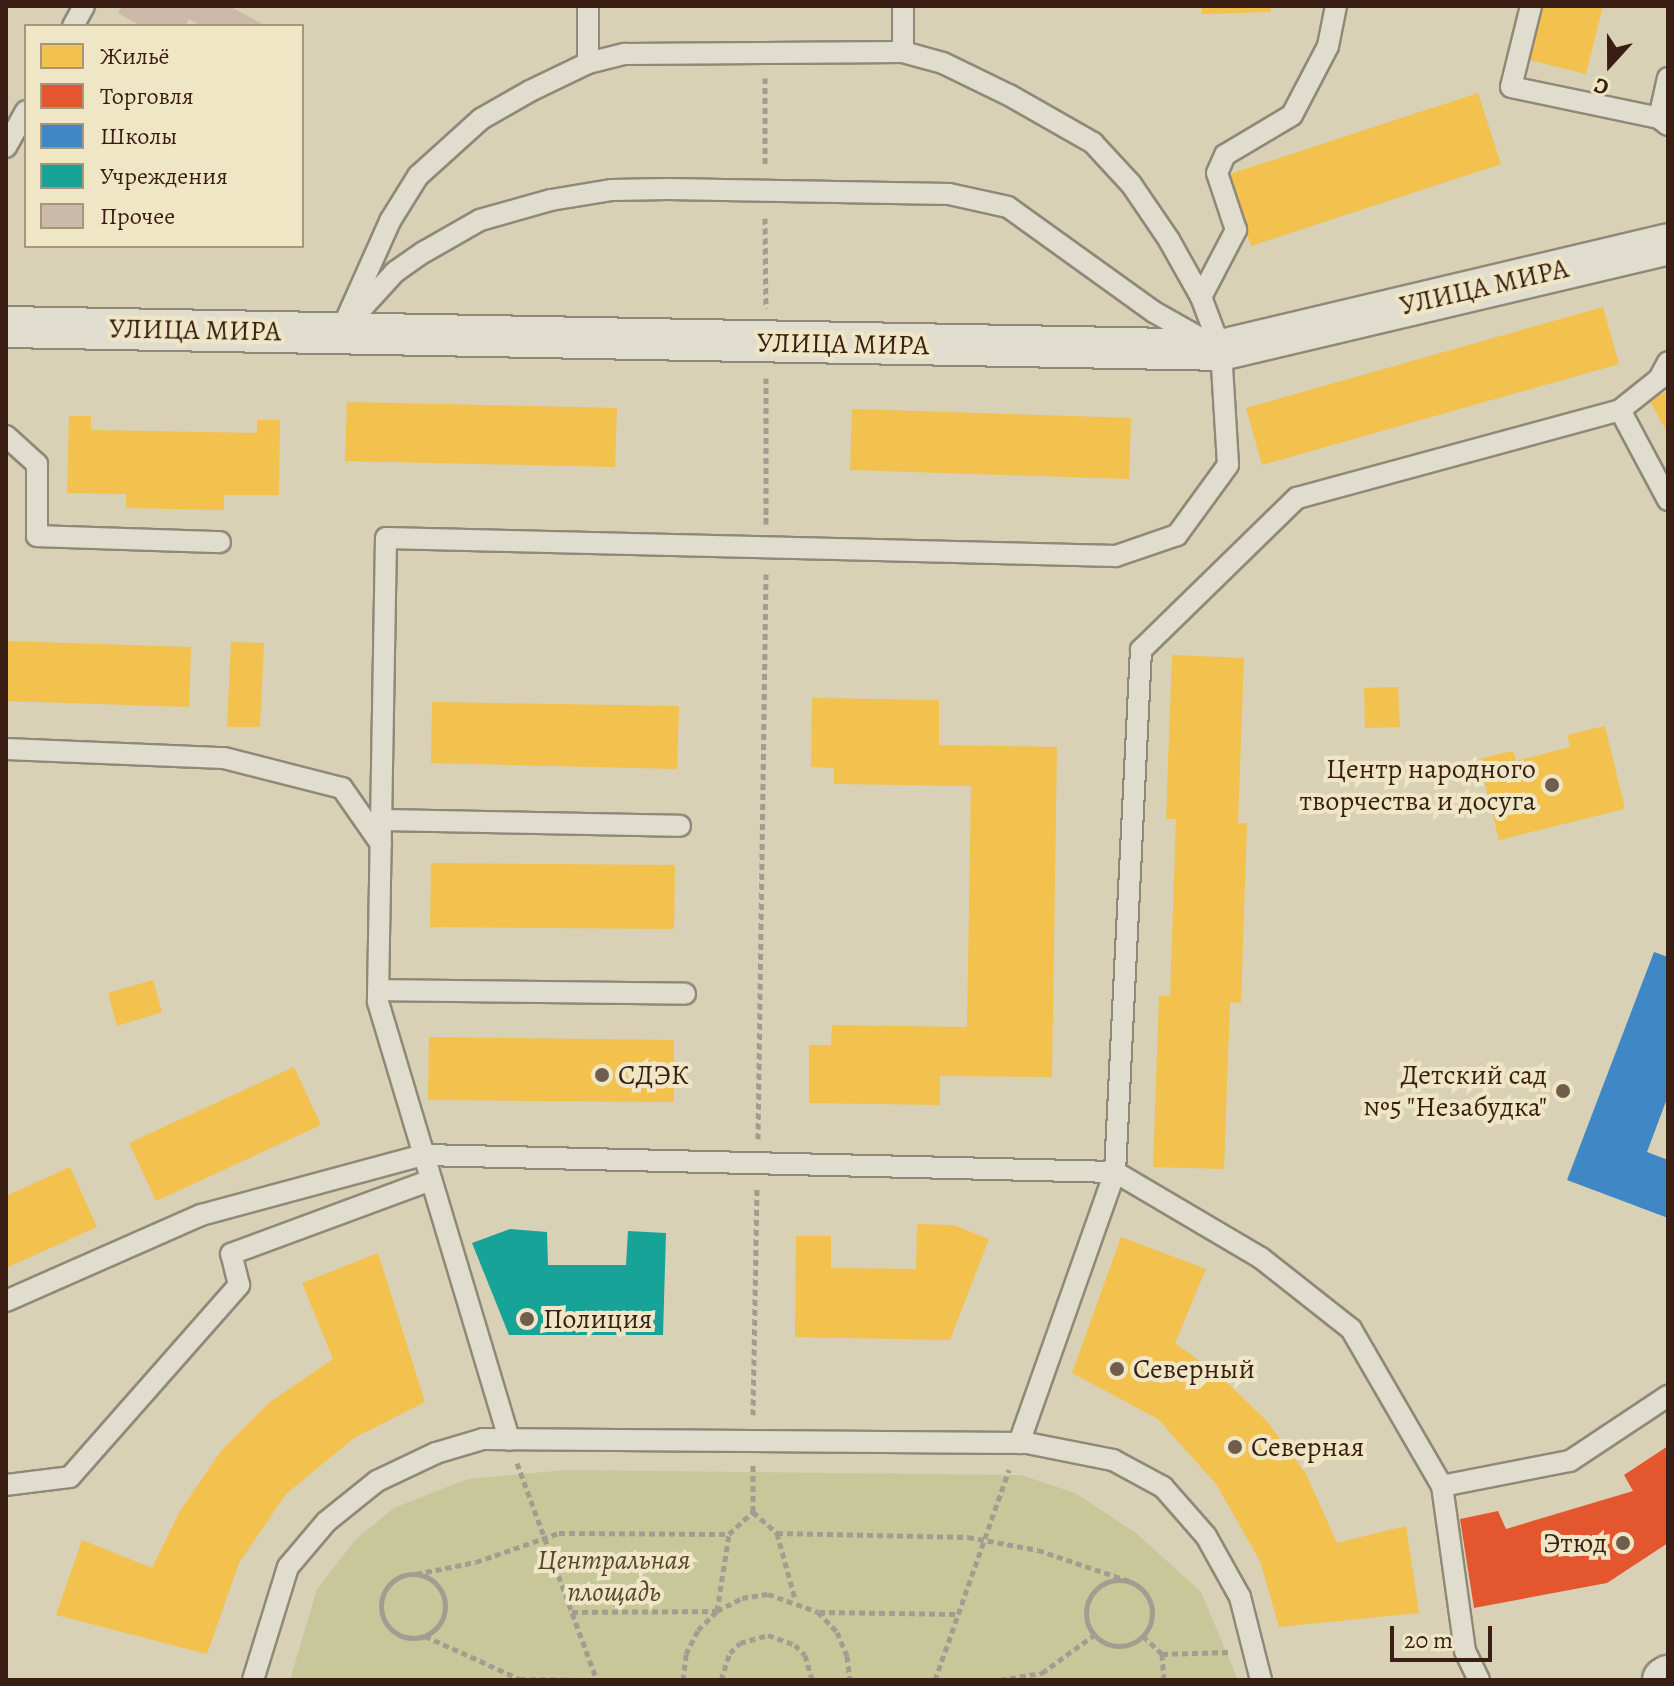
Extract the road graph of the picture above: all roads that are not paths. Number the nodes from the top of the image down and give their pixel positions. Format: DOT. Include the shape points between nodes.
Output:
graph roads {
  1 [pos="84,6"];
  2 [pos="588,6"];
  3 [pos="903,6"];
  4 [pos="1336,6"];
  5 [pos="1531,6"];
  6 [pos="74,24"];
  7 [pos="903,52"];
  8 [pos="588,63"];
  9 [pos="1668,78"];
  10 [pos="24,115"];
  11 [pos="1663,121"];
  12 [pos="6,147"];
  13 [pos="1668,244"];
  14 [pos="1201,297"];
  15 [pos="6,327"];
  16 [pos="340,333"];
  17 [pos="1221,350"];
  18 [pos="1668,362"];
  19 [pos="1620,410"];
  20 [pos="6,436"];
  21 [pos="1668,500"];
  22 [pos="220,542"];
  23 [pos="6,749"];
  24 [pos="381,820"];
  25 [pos="680,826"];
  26 [pos="381,844"];
  27 [pos="378,990"];
  28 [pos="685,994"];
  29 [pos="424,1155"];
  30 [pos="1115,1172"];
  31 [pos="431,1180"];
  32 [pos="6,1301"];
  33 [pos="1668,1396"];
  34 [pos="509,1440"];
  35 [pos="1019,1443"];
  36 [pos="6,1485"];
  37 [pos="1442,1486"];
  38 [pos="253,1680"];
  39 [pos="1261,1680"];
  40 [pos="1479,1680"];
  1 -- 6 [label="lane"];
  2 -- 8 [label="lane"];
  3 -- 7 [label="lane"];
  4 -- 14 [label="lane" via="1328,46 1292,115 1225,155 1217,173 1236,230"];
  5 -- 11 [label="lane" via="1511,87"];
  7 -- 8 [label="lane" via="625,54"];
  7 -- 14 [label="lane" via="996,88 1093,143 1131,184"];
  8 -- 16 [label="lane" via="481,119 418,176 390,221"];
  9 -- 11 [label="lane"];
  10 -- 12 [label="lane"];
  13 -- 17 [label="street, УЛИЦА МИРА"];
  14 -- 17 [label="lane"];
  15 -- 16 [label="street, УЛИЦА МИРА"];
  16 -- 17 [label="street, УЛИЦА МИРА"];
  16 -- 17 [label="lane" via="395,272 424,252 480,220 551,200 640,189 918,193 1008,207 1154,312"];
  17 -- 24 [label="lane" via="1228,465 1177,535 1116,556 386,538"];
  18 -- 19 [label="lane" via="1659,379"];
  19 -- 21 [label="lane"];
  19 -- 30 [label="lane" via="1297,498 1141,650"];
  20 -- 22 [label="lane" via="37,464 37,536"];
  23 -- 26 [label="lane" via="224,758 342,788"];
  24 -- 25 [label="lane"];
  24 -- 26 [label="lane"];
  26 -- 27 [label="lane"];
  27 -- 28 [label="lane"];
  27 -- 29 [label="lane"];
  29 -- 30 [label="lane"];
  29 -- 31 [label="lane"];
  29 -- 32 [label="lane" via="201,1215"];
  30 -- 35 [label="lane"];
  30 -- 37 [label="lane" via="1261,1258 1351,1329"];
  31 -- 34 [label="lane"];
  31 -- 36 [label="lane" via="231,1254 239,1285 70,1477"];
  33 -- 37 [label="lane" via="1570,1461"];
  34 -- 35 [label="lane"];
  34 -- 38 [label="lane" via="483,1439 436,1453 377,1481 326,1522 288,1567"];
  35 -- 39 [label="lane" via="1113,1460 1163,1487 1206,1536 1240,1597"];
  37 -- 40 [label="lane" via="1465,1651"];
}
